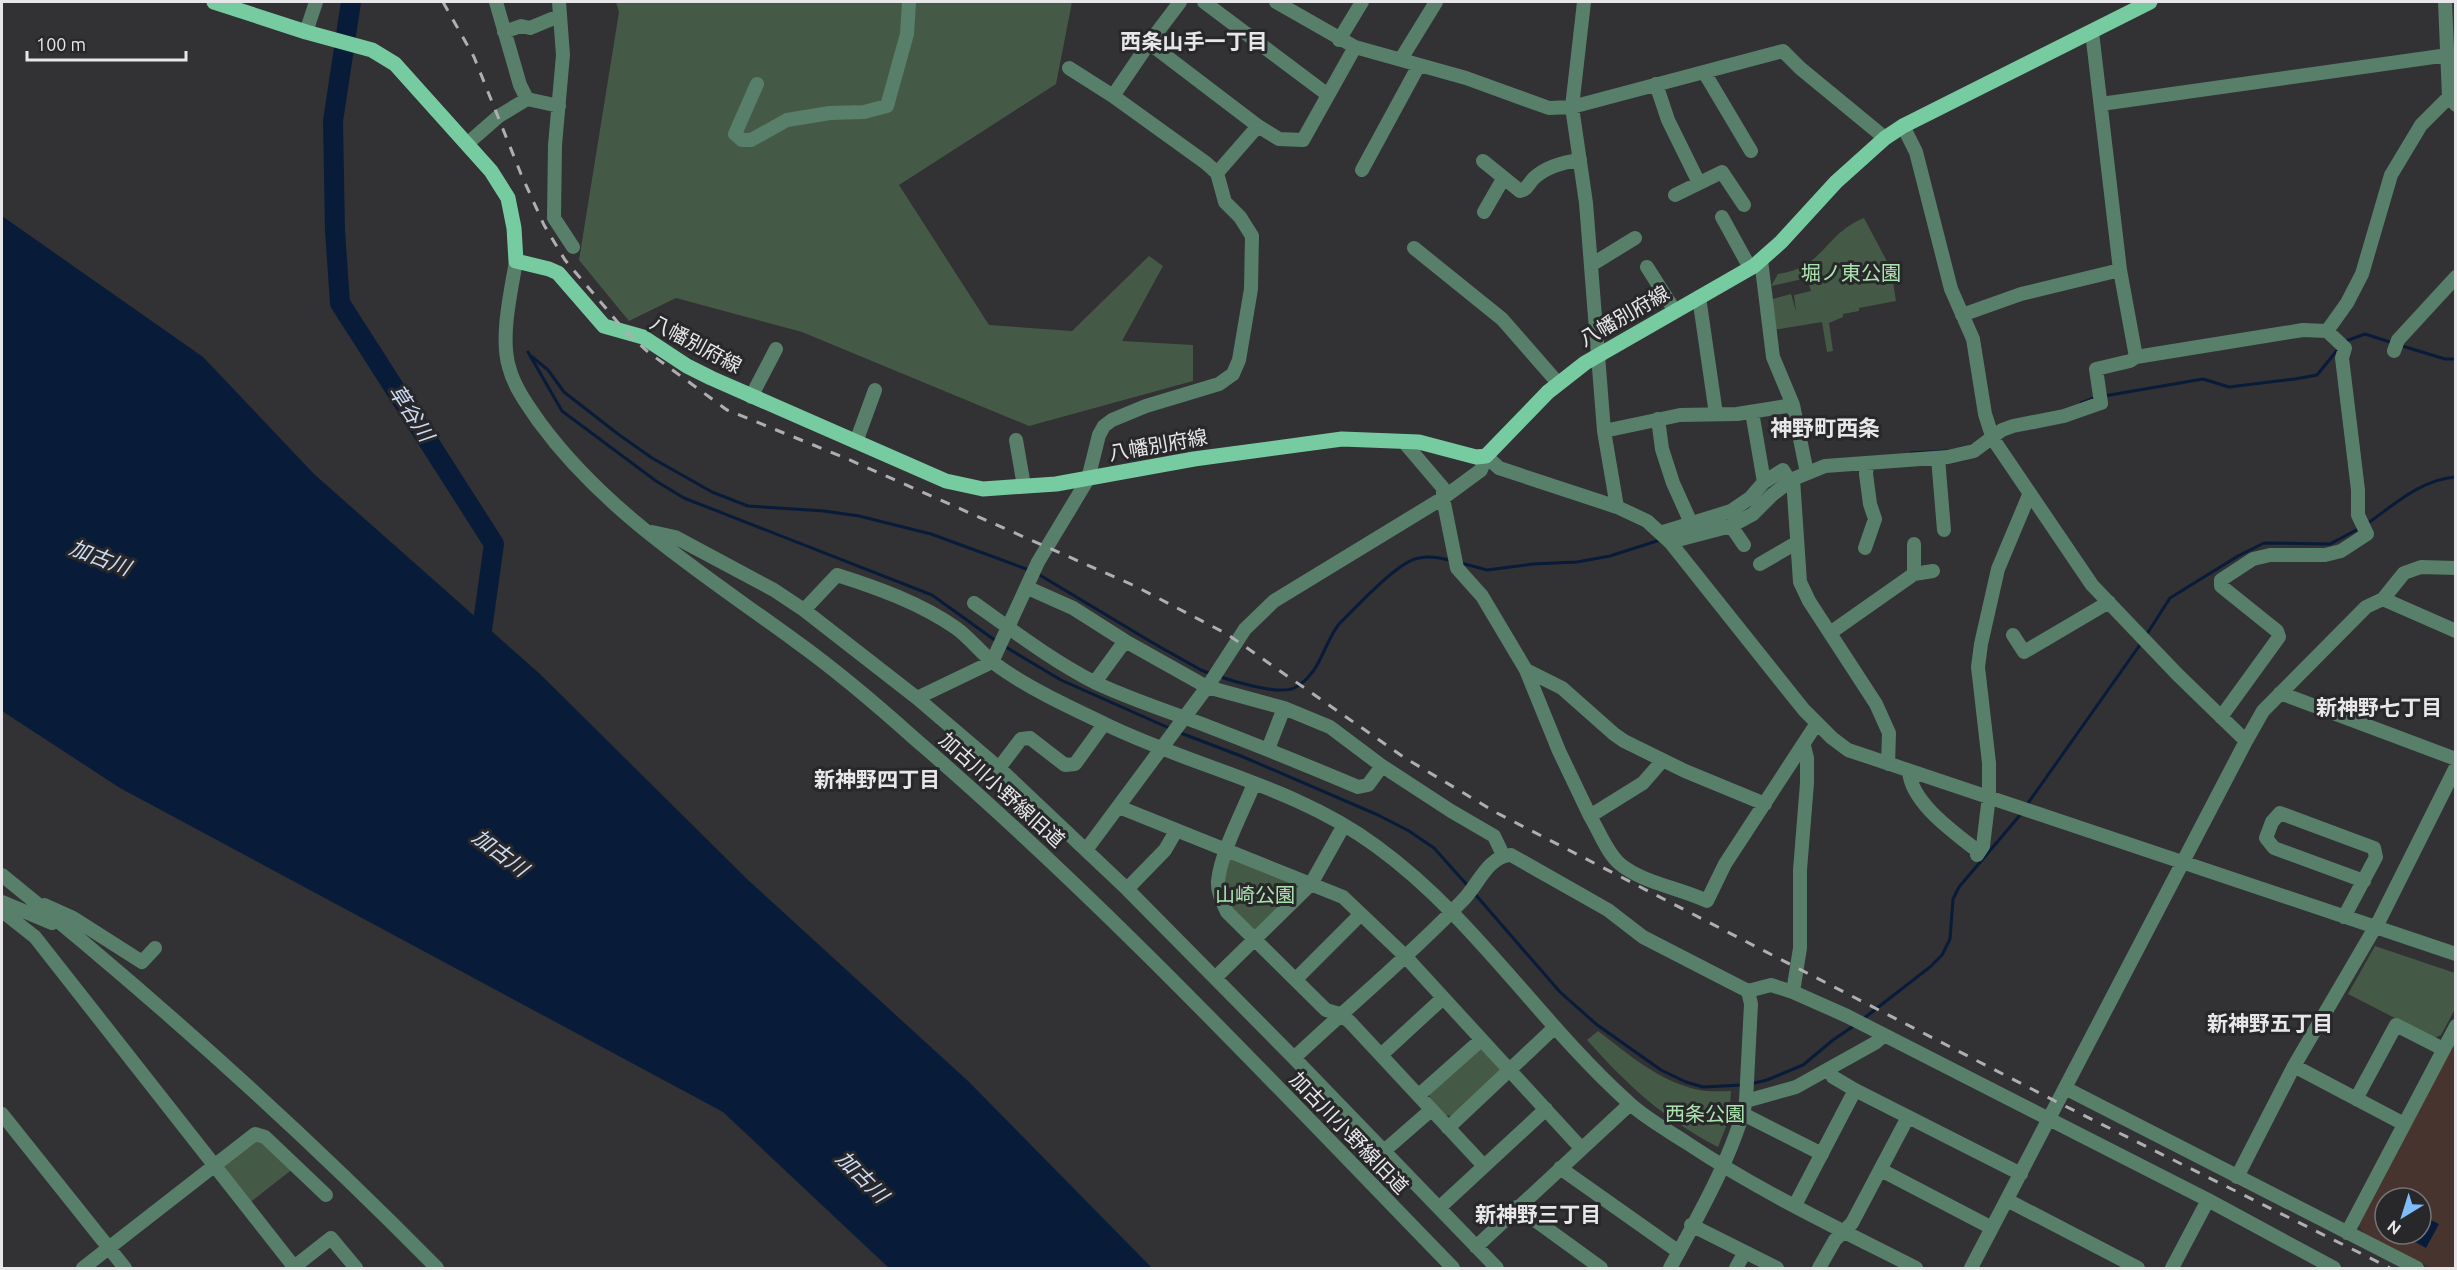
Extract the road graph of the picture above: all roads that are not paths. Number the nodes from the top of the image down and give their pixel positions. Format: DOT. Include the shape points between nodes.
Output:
graph roads {
  1 [pos="214,2"];
  2 [pos="316,2"];
  3 [pos="496,2"];
  4 [pos="559,2"];
  5 [pos="909,2"];
  6 [pos="1180,2"];
  7 [pos="1204,2"];
  8 [pos="1362,2"];
  9 [pos="1436,2"];
  10 [pos="1584,2"];
  11 [pos="2150,2"];
  12 [pos="2445,2"];
  13 [pos="1282,3"];
  14 [pos="559,16"];
  15 [pos="504,32"];
  16 [pos="2092,32"];
  17 [pos="306,33"];
  18 [pos="1340,40"];
  19 [pos="1149,43"];
  20 [pos="1355,47"];
  21 [pos="2448,56"];
  22 [pos="1401,59"];
  23 [pos="1419,65"];
  24 [pos="1069,68"];
  25 [pos="1704,72"];
  26 [pos="757,84"];
  27 [pos="1656,84"];
  28 [pos="1328,95"];
  29 [pos="1113,96"];
  30 [pos="527,99"];
  31 [pos="2452,101"];
  32 [pos="2101,104"];
  33 [pos="559,106"];
  34 [pos="1572,107"];
  35 [pos="1258,126"];
  36 [pos="1903,126"];
  37 [pos="1885,138"];
  38 [pos="468,143"];
  39 [pos="1751,151"];
  40 [pos="1580,160"];
  41 [pos="1483,161"];
  42 [pos="1362,170"];
  43 [pos="1217,173"];
  44 [pos="1503,179"];
  45 [pos="1699,183"];
  46 [pos="1676,195"];
  47 [pos="1744,205"];
  48 [pos="1484,212"];
  49 [pos="1722,217"];
  50 [pos="1635,238"];
  51 [pos="573,247"];
  52 [pos="1414,248"];
  53 [pos="516,261"];
  54 [pos="1756,264"];
  55 [pos="1591,265"];
  56 [pos="1647,267"];
  57 [pos="2120,270"];
  58 [pos="2456,278"];
  59 [pos="1699,297"];
  60 [pos="1675,311"];
  61 [pos="1962,315"];
  62 [pos="2336,340"];
  63 [pos="2396,345"];
  64 [pos="776,349"];
  65 [pos="1597,357"];
  66 [pos="2136,357"];
  67 [pos="1558,383"];
  68 [pos="875,390"];
  69 [pos="751,397"];
  70 [pos="1793,405"];
  71 [pos="1752,412"];
  72 [pos="1716,414"];
  73 [pos="1658,419"];
  74 [pos="1604,431"];
  75 [pos="1993,439"];
  76 [pos="1016,440"];
  77 [pos="1403,441"];
  78 [pos="856,442"];
  79 [pos="1486,456"];
  80 [pos="1938,458"];
  81 [pos="1867,463"];
  82 [pos="1805,467"];
  83 [pos="1088,479"];
  84 [pos="1791,481"];
  85 [pos="1764,482"];
  86 [pos="1024,486"];
  87 [pos="2029,495"];
  88 [pos="1443,498"];
  89 [pos="1617,507"];
  90 [pos="1691,523"];
  91 [pos="1731,526"];
  92 [pos="1944,530"];
  93 [pos="648,531"];
  94 [pos="1665,537"];
  95 [pos="1796,543"];
  96 [pos="1914,544"];
  97 [pos="1744,545"];
  98 [pos="1865,548"];
  99 [pos="1760,564"];
  100 [pos="2456,568"];
  101 [pos="1933,571"];
  102 [pos="1914,574"];
  103 [pos="1028,588"];
  104 [pos="2384,599"];
  105 [pos="2109,602"];
  106 [pos="974,603"];
  107 [pos="804,610"];
  108 [pos="1008,628"];
  109 [pos="2456,632"];
  110 [pos="1830,633"];
  111 [pos="2013,635"];
  112 [pos="1125,641"];
  113 [pos="993,659"];
  114 [pos="1526,670"];
  115 [pos="1095,682"];
  116 [pos="1209,685"];
  117 [pos="2280,693"];
  118 [pos="917,698"];
  119 [pos="1284,708"];
  120 [pos="2221,717"];
  121 [pos="1185,718"];
  122 [pos="1817,723"];
  123 [pos="1104,724"];
  124 [pos="2246,741"];
  125 [pos="1804,746"];
  126 [pos="1162,748"];
  127 [pos="1268,749"];
  128 [pos="2456,759"];
  129 [pos="1663,760"];
  130 [pos="1888,764"];
  131 [pos="1382,766"];
  132 [pos="2456,767"];
  133 [pos="999,768"];
  134 [pos="1909,771"];
  135 [pos="1254,784"];
  136 [pos="1989,796"];
  137 [pos="1765,804"];
  138 [pos="1119,807"];
  139 [pos="1590,816"];
  140 [pos="1344,825"];
  141 [pos="1176,831"];
  142 [pos="1086,850"];
  143 [pos="1227,851"];
  144 [pos="1503,855"];
  145 [pos="2182,862"];
  146 [pos="2,875"];
  147 [pos="2364,881"];
  148 [pos="1311,884"];
  149 [pos="1127,889"];
  150 [pos="31,899"];
  151 [pos="2,902"];
  152 [pos="2,911"];
  153 [pos="1451,912"];
  154 [pos="1361,914"];
  155 [pos="2344,917"];
  156 [pos="60,924"];
  157 [pos="2375,928"];
  158 [pos="1255,940"];
  159 [pos="155,948"];
  160 [pos="2456,954"];
  161 [pos="1404,955"];
  162 [pos="1215,978"];
  163 [pos="1296,979"];
  164 [pos="1748,991"];
  165 [pos="1793,992"];
  166 [pos="1443,998"];
  167 [pos="1340,1014"];
  168 [pos="2456,1026"];
  169 [pos="1555,1027"];
  170 [pos="1884,1035"];
  171 [pos="1481,1040"];
  172 [pos="2444,1049"];
  173 [pos="1381,1055"];
  174 [pos="1294,1058"];
  175 [pos="2294,1066"];
  176 [pos="1829,1070"];
  177 [pos="1512,1071"];
  178 [pos="2065,1088"];
  179 [pos="1855,1090"];
  180 [pos="1419,1095"];
  181 [pos="2356,1099"];
  182 [pos="1630,1104"];
  183 [pos="1744,1107"];
  184 [pos="1546,1109"];
  185 [pos="1431,1110"];
  186 [pos="2,1114"];
  187 [pos="1908,1117"];
  188 [pos="2049,1120"];
  189 [pos="2404,1124"];
  190 [pos="1449,1128"];
  191 [pos="1581,1148"];
  192 [pos="1384,1151"];
  193 [pos="1822,1154"];
  194 [pos="1722,1165"];
  195 [pos="213,1166"];
  196 [pos="1484,1166"];
  197 [pos="1560,1168"];
  198 [pos="1881,1170"];
  199 [pos="2021,1174"];
  200 [pos="2237,1177"];
  201 [pos="326,1195"];
  202 [pos="2007,1200"];
  203 [pos="2208,1200"];
  204 [pos="1795,1205"];
  205 [pos="1517,1207"];
  206 [pos="1439,1208"];
  207 [pos="1692,1225"];
  208 [pos="1992,1228"];
  209 [pos="1844,1232"];
  210 [pos="2348,1233"];
  211 [pos="109,1247"];
  212 [pos="1476,1247"];
  213 [pos="1679,1252"];
  214 [pos="1745,1252"];
  215 [pos="295,1268"];
  216 [pos="83,1269"];
  217 [pos="125,1269"];
  218 [pos="356,1269"];
  219 [pos="437,1269"];
  220 [pos="1453,1269"];
  221 [pos="1497,1269"];
  222 [pos="1601,1269"];
  223 [pos="1670,1269"];
  224 [pos="1736,1269"];
  225 [pos="1777,1269"];
  226 [pos="1819,1269"];
  227 [pos="1916,1269"];
  228 [pos="1971,1269"];
  229 [pos="2138,1269"];
  230 [pos="2172,1269"];
  231 [pos="2334,1269"];
  232 [pos="2417,1269"];
  1 -- 17 [label="main road"];
  2 -- 17 [label="street"];
  3 -- 15 [label="street"];
  4 -- 14 [label="street"];
  5 -- 26 [label="street" via="907,34 887,106 787,120 751,140 742,140 735,134"];
  6 -- 19 [label="street"];
  7 -- 28 [label="street"];
  8 -- 18 [label="street"];
  9 -- 22 [label="street"];
  10 -- 34 [label="street"];
  11 -- 16 [label="main road, 八幡別府線"];
  12 -- 21 [label="street"];
  13 -- 18 [label="street"];
  14 -- 15 [label="street" via="530,28 521,26"];
  14 -- 33 [label="street" via="563,55"];
  15 -- 30 [label="street"];
  16 -- 32 [label="street"];
  16 -- 36 [label="main road, 八幡別府線"];
  17 -- 38 [label="main road" via="372,50 395,64"];
  18 -- 20 [label="street"];
  19 -- 29 [label="street"];
  19 -- 35 [label="street"];
  20 -- 22 [label="street"];
  20 -- 28 [label="street"];
  21 -- 31 [label="street"];
  21 -- 32 [label="street"];
  22 -- 23 [label="street"];
  23 -- 34 [label="street" via="1549,108"];
  23 -- 42 [label="street"];
  24 -- 29 [label="street"];
  25 -- 27 [label="street"];
  25 -- 37 [label="street" via="1784,51"];
  25 -- 39 [label="street"];
  27 -- 34 [label="street"];
  27 -- 45 [label="street" via="1668,120"];
  28 -- 35 [label="street" via="1303,140 1279,139"];
  29 -- 43 [label="street"];
  30 -- 33 [label="street"];
  30 -- 38 [label="street" via="499,116"];
  31 -- 62 [label="street" via="2421,126 2391,175 2362,274 2347,303"];
  32 -- 57 [label="street"];
  33 -- 51 [label="street" via="554,218"];
  34 -- 40 [label="street"];
  35 -- 43 [label="street"];
  36 -- 37 [label="main road, 八幡別府線"];
  36 -- 61 [label="street" via="1916,152 1944,267"];
  37 -- 54 [label="main road, 八幡別府線"];
  38 -- 53 [label="main road" via="508,198"];
  40 -- 44 [label="street" via="1563,162 1534,178 1524,191"];
  40 -- 55 [label="street"];
  41 -- 44 [label="street"];
  43 -- 83 [label="street" via="1225,202 1252,236 1251,288 1239,360 1233,374 1219,384 1146,406 1104,426"];
  44 -- 48 [label="street"];
  45 -- 46 [label="street"];
  45 -- 47 [label="street" via="1722,172"];
  49 -- 54 [label="street"];
  50 -- 55 [label="street"];
  52 -- 67 [label="street" via="1502,319"];
  53 -- 69 [label="main road, 八幡別府線" via="558,273 604,326 643,336 687,366"];
  53 -- 93 [label="street, 加古川小野線旧道" via="506,324 508,366 520,391 569,458"];
  54 -- 59 [label="main road, 八幡別府線"];
  54 -- 70 [label="street" via="1773,357"];
  55 -- 65 [label="street"];
  56 -- 60 [label="street"];
  57 -- 61 [label="street" via="2021,294"];
  57 -- 66 [label="street"];
  58 -- 63 [label="street"];
  59 -- 60 [label="main road, 八幡別府線"];
  59 -- 72 [label="street"];
  60 -- 65 [label="main road, 八幡別府線"];
  61 -- 75 [label="street" via="1973,339"];
  62 -- 66 [label="street" via="2303,330"];
  62 -- 120 [label="street" via="2342,358 2358,515 2367,534 2341,551 2325,555 2270,555 2253,560 2221,580 2222,586 2277,631 2278,637"];
  64 -- 69 [label="street"];
  65 -- 67 [label="main road, 八幡別府線"];
  65 -- 74 [label="street"];
  66 -- 75 [label="street" via="2097,369 2101,403 2064,416 2013,426"];
  67 -- 79 [label="main road, 八幡別府線"];
  68 -- 78 [label="street"];
  69 -- 78 [label="main road, 八幡別府線"];
  70 -- 71 [label="street"];
  70 -- 82 [label="street"];
  71 -- 72 [label="street"];
  71 -- 85 [label="street"];
  72 -- 73 [label="street"];
  73 -- 74 [label="street"];
  73 -- 90 [label="street" via="1662,449"];
  74 -- 89 [label="street"];
  75 -- 80 [label="street" via="1974,451"];
  75 -- 87 [label="street"];
  76 -- 86 [label="street"];
  77 -- 79 [label="main road, 八幡別府線"];
  77 -- 83 [label="main road, 八幡別府線" via="1342,438"];
  77 -- 88 [label="street" via="1443,488"];
  78 -- 86 [label="main road, 八幡別府線" via="946,481 983,489"];
  79 -- 88 [label="street" via="1481,470"];
  79 -- 89 [label="street" via="1500,468"];
  80 -- 81 [label="street"];
  80 -- 92 [label="street" via="1936,514"];
  81 -- 82 [label="street"];
  81 -- 98 [label="street" via="1875,519"];
  82 -- 84 [label="street"];
  83 -- 86 [label="main road, 八幡別府線"];
  83 -- 103 [label="street" via="1038,562"];
  84 -- 85 [label="street" via="1783,470"];
  84 -- 91 [label="street" via="1753,514"];
  84 -- 95 [label="street"];
  85 -- 90 [label="street" via="1742,505"];
  87 -- 105 [label="street" via="2092,585"];
  87 -- 136 [label="street" via="1998,569 1981,644 1978,667"];
  88 -- 114 [label="street" via="1457,568 1482,596"];
  88 -- 116 [label="street" via="1274,601 1245,629"];
  89 -- 94 [label="street" via="1647,521"];
  90 -- 94 [label="street"];
  91 -- 94 [label="street"];
  91 -- 97 [label="street"];
  93 -- 107 [label="street" via="675,537"];
  93 -- 220 [label="street, 加古川小野線旧道" via="843,677 1003,816 1138,944"];
  94 -- 122 [label="street"];
  95 -- 99 [label="street"];
  95 -- 110 [label="street" via="1800,582"];
  96 -- 102 [label="street"];
  100 -- 104 [label="street" via="2421,567 2404,573"];
  101 -- 102 [label="street"];
  102 -- 110 [label="street"];
  103 -- 108 [label="street"];
  103 -- 112 [label="street" via="1073,608"];
  104 -- 109 [label="street"];
  104 -- 117 [label="street" via="2366,607"];
  105 -- 111 [label="street" via="2024,652"];
  105 -- 120 [label="street"];
  106 -- 108 [label="street"];
  107 -- 113 [label="street" via="837,575 894,594 956,628"];
  107 -- 118 [label="street"];
  108 -- 113 [label="street"];
  108 -- 115 [label="street"];
  110 -- 130 [label="street" via="1890,733"];
  112 -- 115 [label="street"];
  112 -- 116 [label="street"];
  113 -- 118 [label="street"];
  113 -- 123 [label="street" via="1042,692"];
  114 -- 129 [label="street" via="1562,688 1619,738"];
  114 -- 139 [label="street"];
  115 -- 121 [label="street"];
  116 -- 119 [label="street"];
  116 -- 121 [label="street"];
  117 -- 124 [label="street" via="2263,711"];
  117 -- 128 [label="street"];
  118 -- 133 [label="street"];
  119 -- 127 [label="street"];
  119 -- 131 [label="street" via="1330,727"];
  120 -- 124 [label="street"];
  121 -- 126 [label="street"];
  121 -- 127 [label="street"];
  122 -- 125 [label="street"];
  122 -- 130 [label="street" via="1848,750"];
  123 -- 126 [label="street"];
  123 -- 133 [label="street" via="1075,764 1065,765 1030,738 1021,739"];
  124 -- 145 [label="street"];
  125 -- 137 [label="street"];
  125 -- 165 [label="street" via="1807,783 1800,870 1800,948"];
  126 -- 135 [label="street"];
  126 -- 138 [label="street"];
  127 -- 131 [label="street" via="1358,787 1368,785"];
  129 -- 137 [label="street"];
  129 -- 139 [label="street" via="1644,783"];
  130 -- 134 [label="street"];
  131 -- 144 [label="street" via="1494,836"];
  132 -- 157 [label="street"];
  133 -- 142 [label="street"];
  134 -- 136 [label="street"];
  134 -- 136 [label="street" via="1916,795 1978,853 1983,846"];
  135 -- 140 [label="street"];
  135 -- 143 [label="street"];
  136 -- 145 [label="street"];
  137 -- 139 [label="street" via="1725,864 1707,901 1621,865"];
  138 -- 141 [label="street"];
  138 -- 142 [label="street"];
  140 -- 148 [label="street"];
  140 -- 153 [label="street" via="1419,880"];
  141 -- 143 [label="street"];
  141 -- 149 [label="street" via="1165,850"];
  142 -- 149 [label="street"];
  143 -- 148 [label="street"];
  143 -- 158 [label="street" via="1218,882 1220,896 1227,912"];
  144 -- 153 [label="street" via="1493,861"];
  144 -- 164 [label="street" via="1511,855 1551,876 1608,909 1643,937"];
  145 -- 155 [label="street"];
  145 -- 178 [label="street"];
  146 -- 150 [label="street"];
  147 -- 147 [label="street" via="2376,857 2374,848 2280,813 2272,822 2266,838 2274,848"];
  147 -- 155 [label="street"];
  148 -- 154 [label="street" via="1343,897"];
  148 -- 158 [label="street"];
  149 -- 162 [label="street"];
  150 -- 156 [label="street"];
  150 -- 159 [label="street" via="73,918 142,962"];
  151 -- 156 [label="street"];
  152 -- 195 [label="street" via="35,937"];
  153 -- 161 [label="street"];
  153 -- 169 [label="street"];
  154 -- 161 [label="street"];
  154 -- 163 [label="street"];
  155 -- 157 [label="street"];
  156 -- 219 [label="street" via="260,1098"];
  157 -- 160 [label="street"];
  157 -- 175 [label="street"];
  158 -- 162 [label="street"];
  158 -- 163 [label="street"];
  161 -- 166 [label="street"];
  161 -- 167 [label="street"];
  162 -- 174 [label="street"];
  163 -- 167 [label="street" via="1326,1010"];
  164 -- 165 [label="street" via="1766,984"];
  164 -- 183 [label="street" via="1751,1004"];
  165 -- 170 [label="street"];
  166 -- 171 [label="street"];
  166 -- 173 [label="street"];
  167 -- 173 [label="street"];
  167 -- 174 [label="street"];
  168 -- 172 [label="street"];
  169 -- 177 [label="street"];
  169 -- 182 [label="street"];
  170 -- 176 [label="street"];
  170 -- 188 [label="street"];
  171 -- 177 [label="street"];
  171 -- 180 [label="street"];
  172 -- 181 [label="street" via="2396,1025"];
  172 -- 189 [label="street"];
  173 -- 180 [label="street"];
  174 -- 192 [label="street"];
  175 -- 181 [label="street"];
  175 -- 200 [label="street"];
  176 -- 179 [label="street" via="1833,1077"];
  176 -- 183 [label="street"];
  177 -- 184 [label="street"];
  177 -- 190 [label="street"];
  178 -- 188 [label="street"];
  178 -- 200 [label="street"];
  179 -- 187 [label="street"];
  179 -- 193 [label="street"];
  180 -- 185 [label="street"];
  181 -- 189 [label="street"];
  182 -- 191 [label="street"];
  182 -- 194 [label="street"];
  183 -- 193 [label="street"];
  183 -- 194 [label="street"];
  184 -- 191 [label="street"];
  184 -- 196 [label="street"];
  185 -- 190 [label="street"];
  185 -- 192 [label="street"];
  186 -- 211 [label="street"];
  187 -- 198 [label="street"];
  187 -- 199 [label="street"];
  188 -- 199 [label="street"];
  188 -- 203 [label="street"];
  189 -- 210 [label="street"];
  190 -- 196 [label="street"];
  191 -- 197 [label="street"];
  192 -- 206 [label="street"];
  193 -- 204 [label="street"];
  194 -- 204 [label="street"];
  194 -- 207 [label="street"];
  195 -- 201 [label="street" via="260,1134"];
  195 -- 211 [label="street"];
  195 -- 215 [label="street"];
  196 -- 206 [label="street"];
  197 -- 205 [label="street"];
  197 -- 213 [label="street"];
  198 -- 208 [label="street"];
  198 -- 209 [label="street"];
  199 -- 202 [label="street"];
  200 -- 210 [label="street"];
  202 -- 208 [label="street"];
  202 -- 229 [label="street"];
  203 -- 230 [label="street"];
  203 -- 231 [label="street"];
  204 -- 209 [label="street"];
  205 -- 212 [label="street"];
  205 -- 222 [label="street"];
  206 -- 212 [label="street"];
  207 -- 213 [label="street"];
  207 -- 214 [label="street"];
  208 -- 228 [label="street"];
  209 -- 226 [label="street"];
  209 -- 227 [label="street"];
  210 -- 232 [label="street"];
  211 -- 216 [label="street"];
  211 -- 217 [label="street"];
  212 -- 221 [label="street"];
  213 -- 223 [label="street"];
  214 -- 224 [label="street"];
  214 -- 225 [label="street"];
  215 -- 218 [label="street" via="331,1239"];
}
